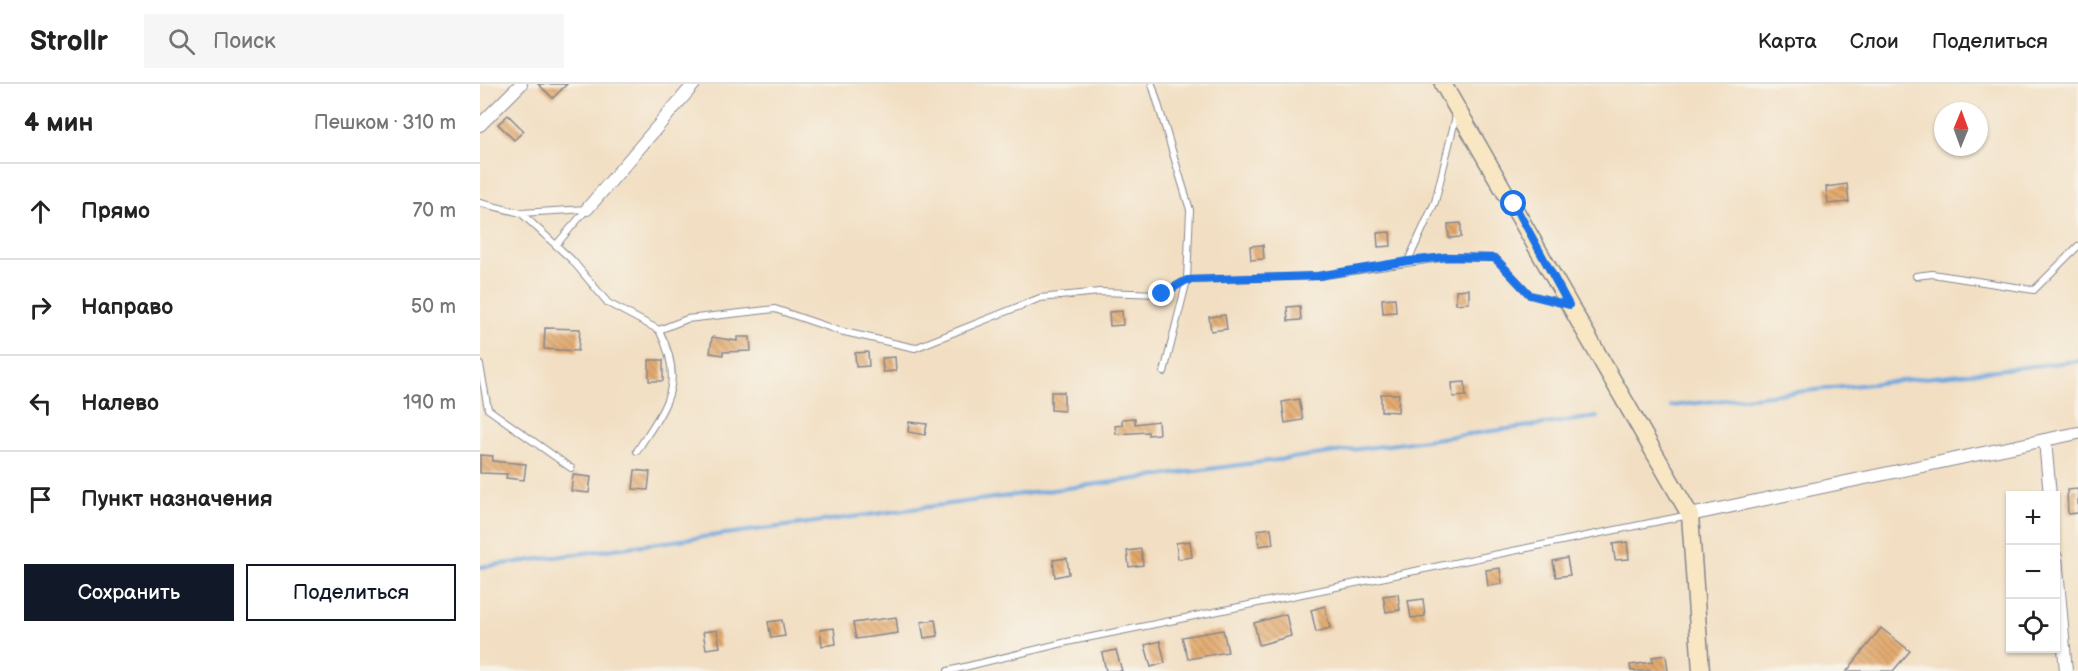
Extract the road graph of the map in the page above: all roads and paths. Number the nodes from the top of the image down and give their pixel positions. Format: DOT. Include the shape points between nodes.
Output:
graph roads {
  1 [pos="521,84"];
  2 [pos="694,84"];
  3 [pos="1152,84"];
  4 [pos="1443,84"];
  5 [pos="1458,110"];
  6 [pos="480,125"];
  7 [pos="480,203"];
  8 [pos="587,209"];
  9 [pos="521,213"];
  10 [pos="556,245"];
  11 [pos="2078,246"];
  12 [pos="1408,261"];
  13 [pos="1916,276"];
  14 [pos="1187,280"];
  15 [pos="1569,305"];
  16 [pos="659,330"];
  17 [pos="480,365"];
  18 [pos="1164,372"];
  19 [pos="2078,434"];
  20 [pos="2044,440"];
  21 [pos="637,451"];
  22 [pos="571,468"];
  23 [pos="2050,491"];
  24 [pos="1690,515"];
  25 [pos="2059,599"];
  26 [pos="948,671"];
  27 [pos="1701,671"];
  28 [pos="2066,671"];
  1 -- 6 [label="street"];
  2 -- 8 [label="street"];
  3 -- 14 [label="lane" via="1190,210"];
  4 -- 5 [label="street"];
  5 -- 12 [label="lane" via="1435,202"];
  5 -- 15 [label="street"];
  7 -- 9 [label="lane"];
  8 -- 9 [label="lane"];
  8 -- 10 [label="lane"];
  9 -- 10 [label="lane"];
  10 -- 16 [label="lane" via="608,303"];
  11 -- 13 [label="lane" via="2034,290 1932,274"];
  12 -- 14 [label="lane" via="1318,276"];
  12 -- 15 [label="lane" via="1495,258 1530,295"];
  14 -- 16 [label="lane" via="1162,294 1098,292 1040,298 915,348 840,331 775,309 687,319"];
  14 -- 18 [label="lane"];
  15 -- 24 [label="street"];
  16 -- 21 [label="lane" via="669,350 674,382 662,412"];
  17 -- 22 [label="lane" via="488,409"];
  19 -- 20 [label="street"];
  20 -- 23 [label="street"];
  20 -- 24 [label="street"];
  24 -- 26 [label="lane" via="1067,642"];
  24 -- 27 [label="street"];
  25 -- 28 [label="street"];
}
